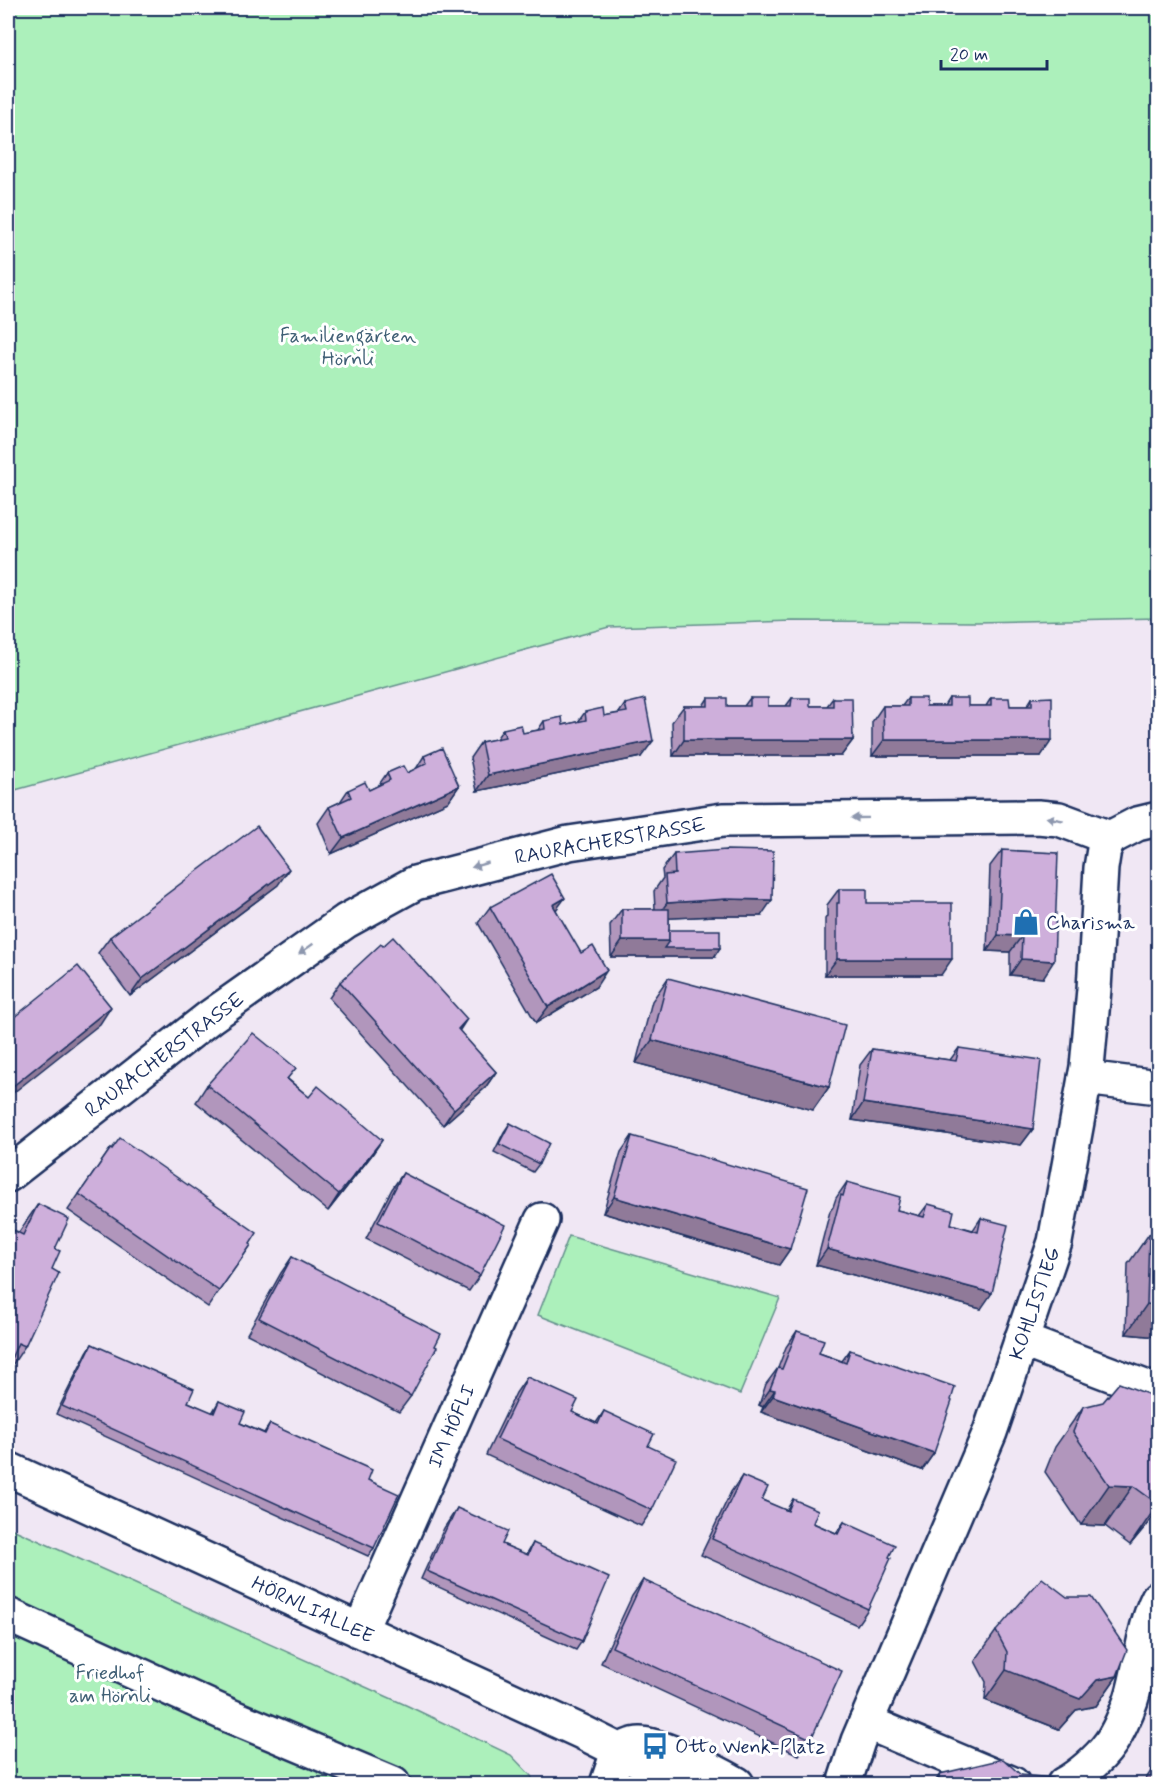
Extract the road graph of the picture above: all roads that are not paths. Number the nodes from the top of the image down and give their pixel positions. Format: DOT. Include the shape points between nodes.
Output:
graph roads {
  1 [pos="1158,819"];
  2 [pos="1110,838"];
  3 [pos="1085,1078"];
  4 [pos="1158,1087"];
  5 [pos="8,1175"];
  6 [pos="542,1220"];
  7 [pos="1021,1340"];
  8 [pos="1158,1392"];
  9 [pos="8,1469"];
  10 [pos="1158,1598"];
  11 [pos="8,1615"];
  12 [pos="360,1631"];
  13 [pos="862,1731"];
  14 [pos="618,1752"];
  15 [pos="393,1785"];
  16 [pos="607,1785"];
  17 [pos="648,1785"];
  18 [pos="676,1785"];
  19 [pos="737,1785"];
  20 [pos="825,1785"];
  21 [pos="844,1785"];
  22 [pos="1013,1785"];
  23 [pos="1064,1785"];
  1 -- 2 [label="street" via="1137,824"];
  2 -- 3 [label="street, KOHLISTIEG" via="1101,859"];
  2 -- 5 [label="street, RAURACHERSTRASSE, one-way" via="1059,819 1038,817 723,820 569,843 416,883 346,921 210,1017"];
  3 -- 4 [label="street"];
  3 -- 7 [label="street, KOHLISTIEG" via="1055,1242"];
  6 -- 12 [label="street, IM HÖFLI"];
  7 -- 8 [label="street"];
  7 -- 13 [label="street, KOHLISTIEG" via="990,1432"];
  9 -- 12 [label="street, HÖRNLIALLEE"];
  10 -- 23 [label="street" via="1143,1642 1131,1700 1109,1745"];
  11 -- 15 [label="street"];
  12 -- 14 [label="street, HÖRNLIALLEE"];
  13 -- 20 [label="street, KOHLISTIEG"];
  13 -- 21 [label="street, KOHLISTIEG"];
  13 -- 22 [label="street"];
  14 -- 16 [label="street"];
  14 -- 17 [label="street, HÖRNLIALLEE"];
  14 -- 18 [label="street, HÖRNLIALLEE" via="646,1764"];
  14 -- 19 [label="street" via="634,1744 652,1745"];
}
